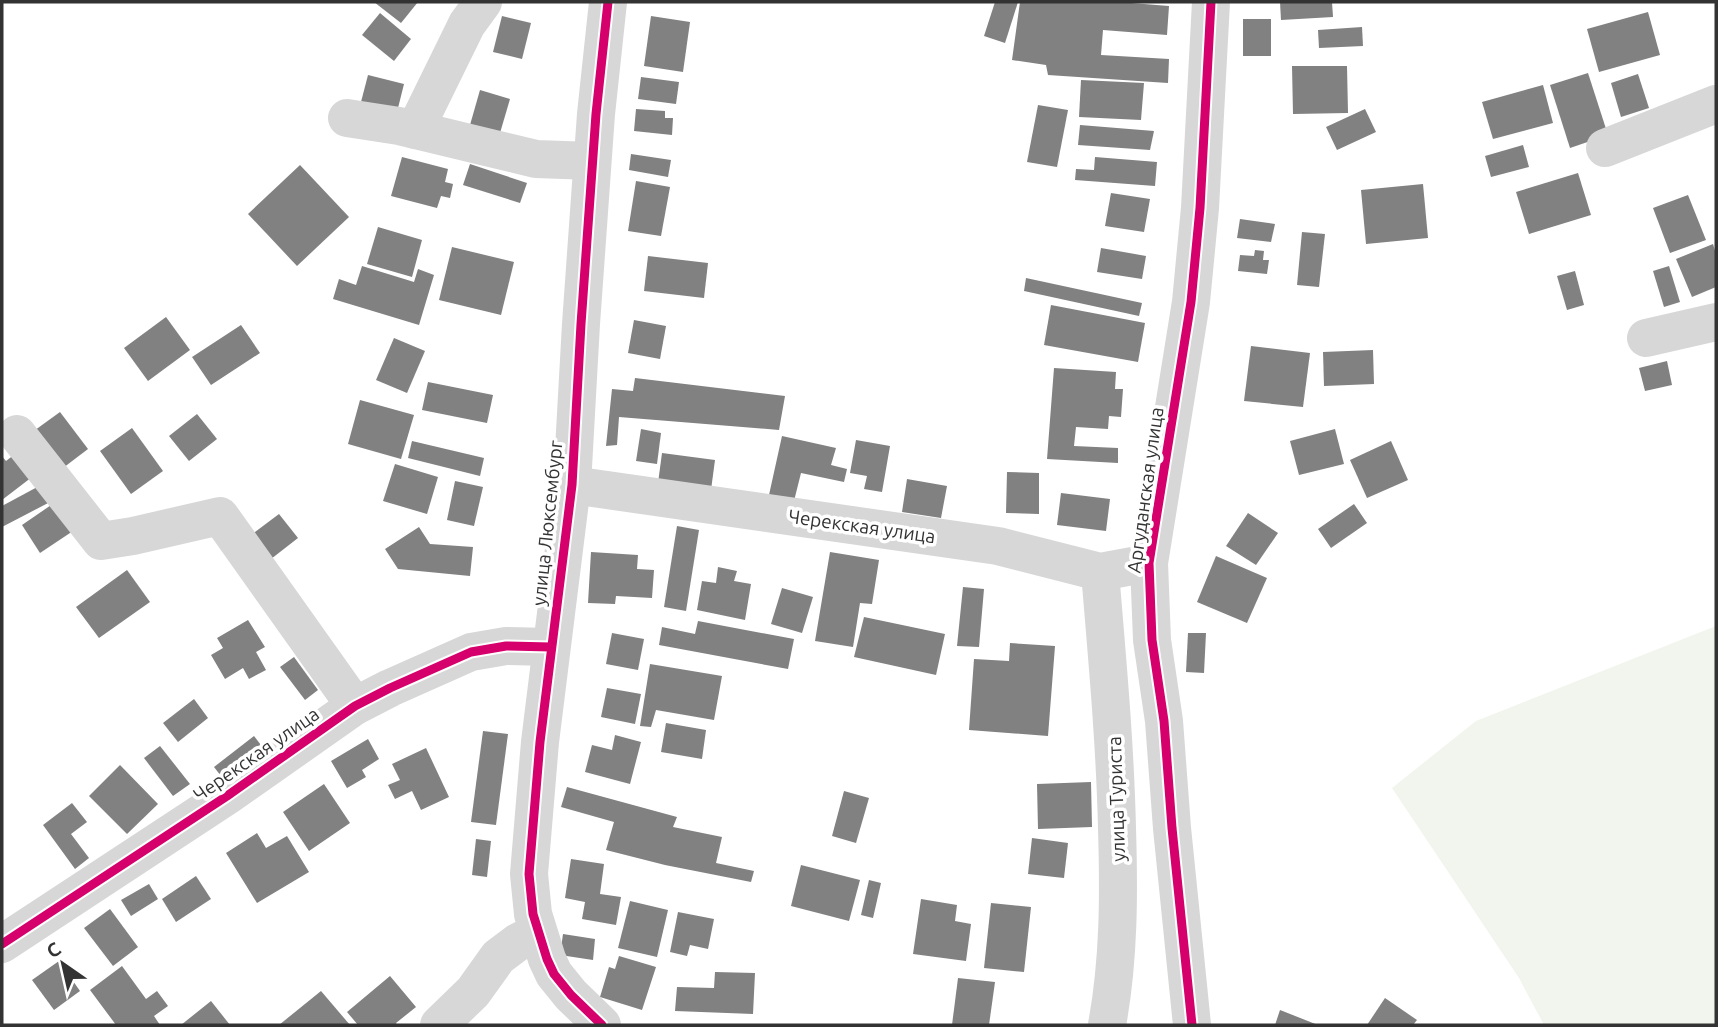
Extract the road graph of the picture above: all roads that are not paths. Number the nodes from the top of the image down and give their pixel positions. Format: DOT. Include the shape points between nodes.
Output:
graph roads {
  1 [pos="483,2"];
  2 [pos="608,2"];
  3 [pos="1212,2"];
  4 [pos="1716,104"];
  5 [pos="347,118"];
  6 [pos="415,130"];
  7 [pos="1605,148"];
  8 [pos="592,162"];
  9 [pos="1716,322"];
  10 [pos="1646,338"];
  11 [pos="17,434"];
  12 [pos="572,485"];
  13 [pos="1149,564"];
  14 [pos="1100,572"];
  15 [pos="551,647"];
  16 [pos="355,706"];
  17 [pos="538,932"];
  18 [pos="2,944"];
  19 [pos="439,1025"];
  20 [pos="602,1025"];
  21 [pos="1107,1025"];
  22 [pos="1192,1025"];
  1 -- 6 [label="street" via="467,24"];
  2 -- 8 [label="street, улица Люксембург"];
  3 -- 13 [label="street, Аргуданская улица" via="1191,302"];
  4 -- 7 [label="street"];
  5 -- 6 [label="street"];
  6 -- 8 [label="street" via="536,159"];
  8 -- 12 [label="street, улица Люксембург"];
  9 -- 10 [label="street"];
  11 -- 16 [label="street" via="100,541 220,516"];
  12 -- 14 [label="street, Черекская улица" via="985,544"];
  12 -- 15 [label="street, улица Люксембург"];
  13 -- 14 [label="street, Черекская улица"];
  13 -- 22 [label="street, Аргуданская улица" via="1152,640 1164,721"];
  14 -- 21 [label="street, улица Туриста" via="1115,754 1119,876"];
  15 -- 16 [label="street, Черекская улица" via="506,646 471,652"];
  15 -- 17 [label="street, улица Люксембург" via="530,850 530,890"];
  16 -- 18 [label="street, Черекская улица"];
  17 -- 19 [label="street" via="498,957 473,992"];
  17 -- 20 [label="street, улица Люксембург" via="554,974"];
}
